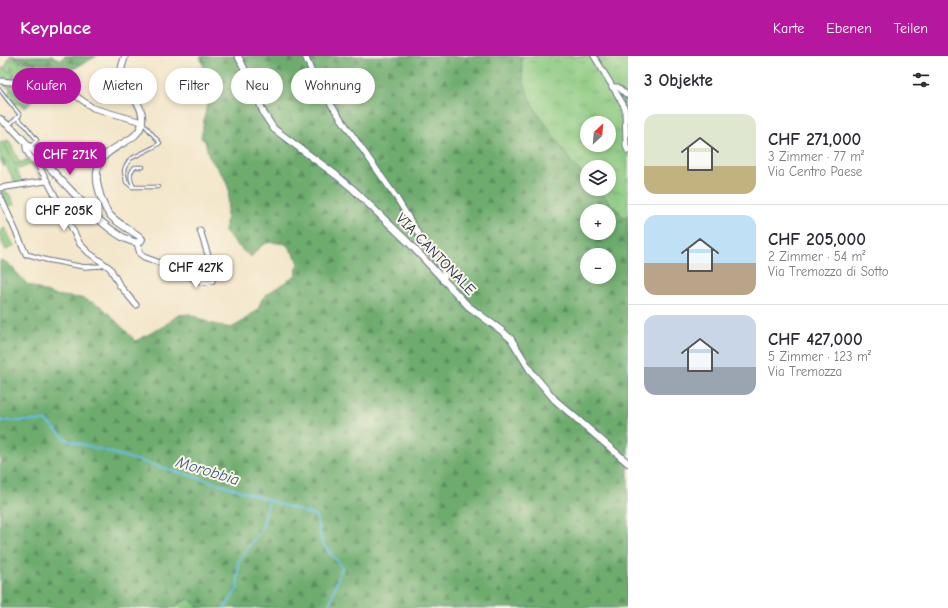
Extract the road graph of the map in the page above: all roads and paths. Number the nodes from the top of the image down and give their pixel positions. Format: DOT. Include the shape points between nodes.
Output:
graph roads {
  1 [pos="125,56"];
  2 [pos="238,56"];
  3 [pos="305,56"];
  4 [pos="594,56"];
  5 [pos="0,81"];
  6 [pos="612,87"];
  7 [pos="0,90"];
  8 [pos="628,96"];
  9 [pos="17,118"];
  10 [pos="0,119"];
  11 [pos="142,122"];
  12 [pos="8,125"];
  13 [pos="28,145"];
  14 [pos="628,151"];
  15 [pos="143,167"];
  16 [pos="46,181"];
  17 [pos="158,187"];
  18 [pos="0,188"];
  19 [pos="134,188"];
  20 [pos="0,196"];
  21 [pos="200,230"];
  22 [pos="137,243"];
  23 [pos="26,254"];
  24 [pos="104,263"];
  25 [pos="443,281"];
  26 [pos="136,305"];
  27 [pos="628,463"];
  1 -- 11 [label="street" via="121,80 140,108"];
  2 -- 25 [label="street, VIA CANTONALE" via="264,114 274,129 353,189 409,243"];
  3 -- 25 [label="street" via="318,86 442,267 445,275"];
  4 -- 6 [label="street"];
  5 -- 11 [label="street" via="62,89 96,109"];
  6 -- 8 [label="street" via="618,87"];
  6 -- 14 [label="street" via="625,110"];
  7 -- 9 [label="lane" via="20,115"];
  9 -- 12 [label="lane"];
  9 -- 13 [label="lane" via="37,140"];
  10 -- 12 [label="street"];
  11 -- 19 [label="lane" via="160,143 127,162 124,176 127,184"];
  11 -- 22 [label="street" via="137,134 103,158 98,166 97,175 100,194 108,213 139,236 141,241"];
  12 -- 13 [label="street"];
  13 -- 16 [label="street" via="27,153"];
  13 -- 22 [label="street" via="97,218 112,230"];
  15 -- 19 [label="lane" via="135,167 130,173"];
  16 -- 18 [label="street"];
  16 -- 24 [label="street" via="80,244"];
  17 -- 19 [label="lane"];
  20 -- 23 [label="street"];
  21 -- 22 [label="street" via="214,274 212,281 208,282 196,280 179,270 144,257 140,254"];
  23 -- 24 [label="street" via="84,267 96,267"];
  24 -- 26 [label="street"];
  25 -- 27 [label="street, VIA CANTONALE" via="468,306 511,340 532,373 562,407"];
}
